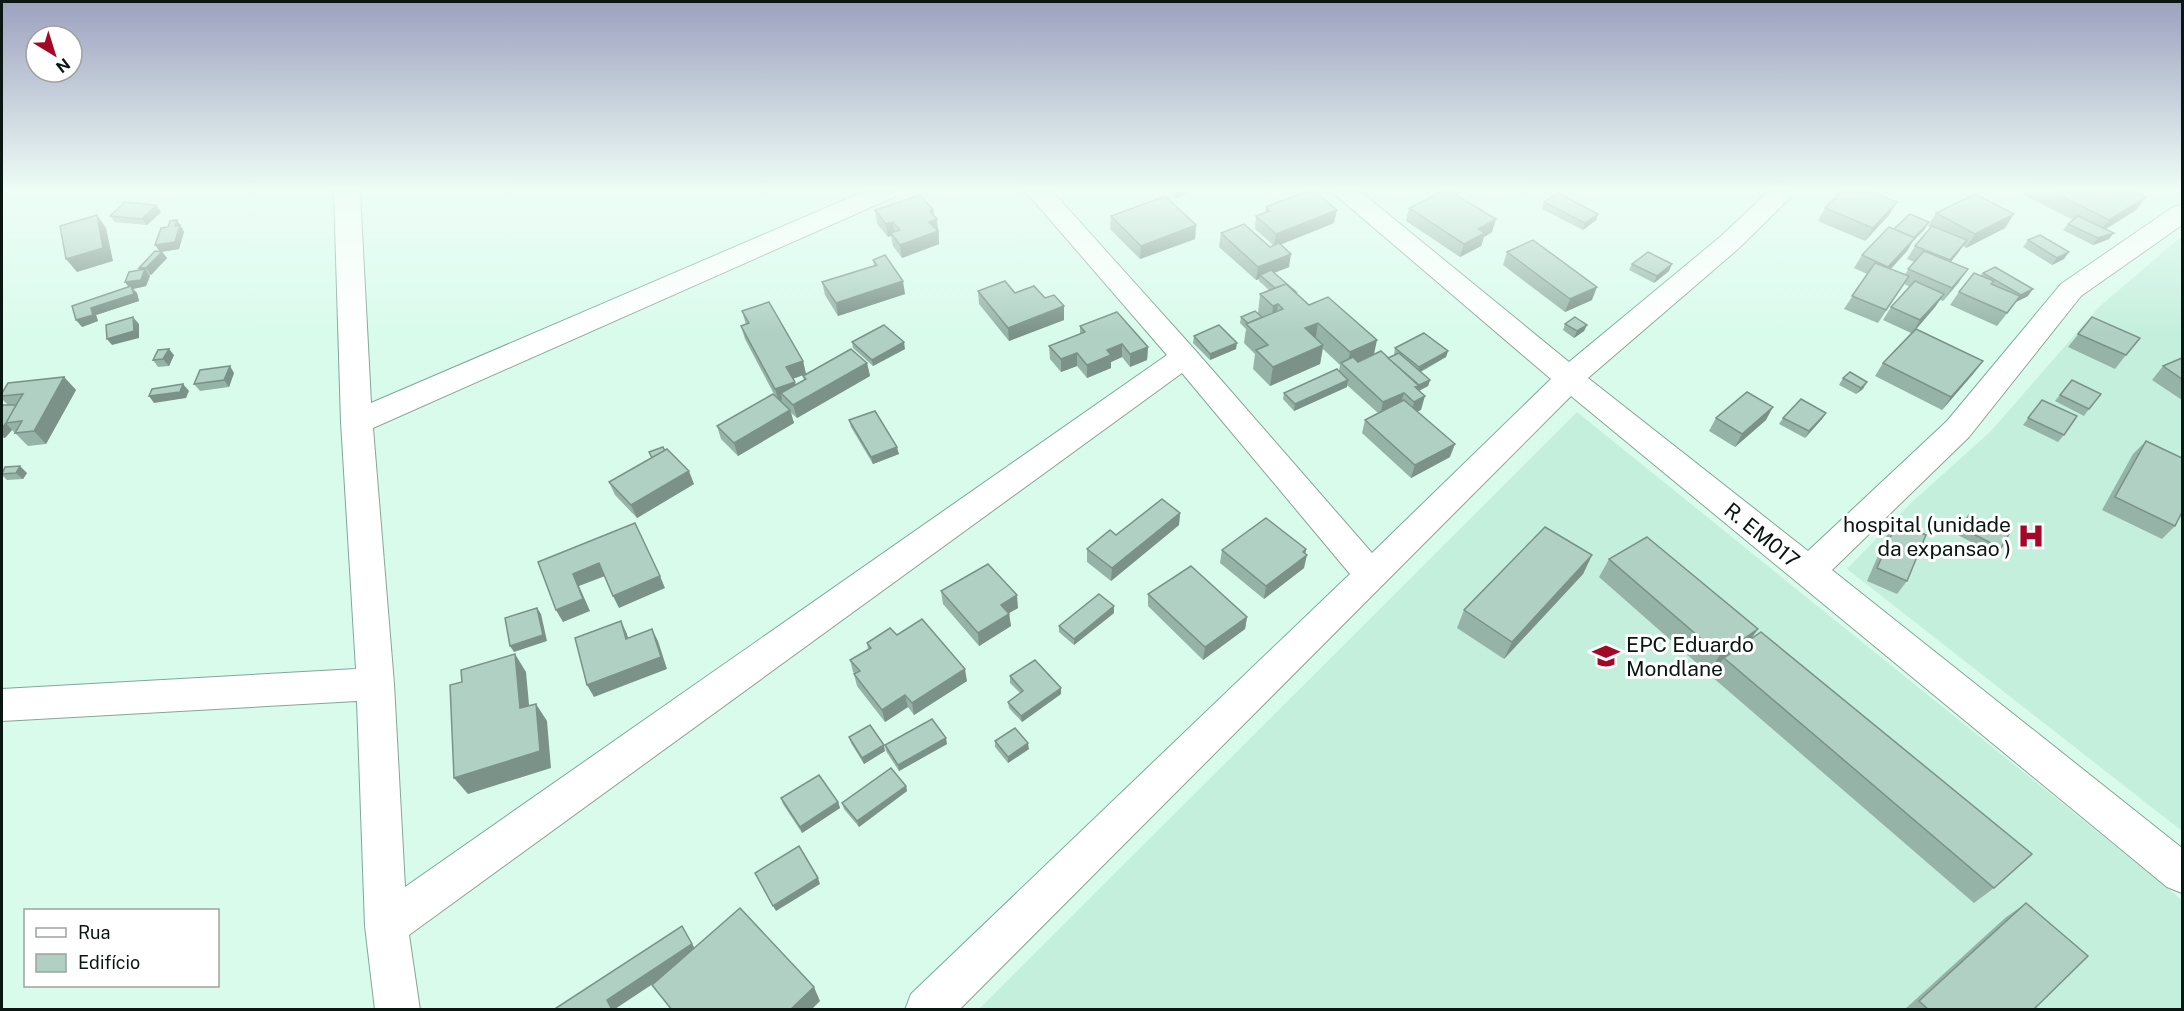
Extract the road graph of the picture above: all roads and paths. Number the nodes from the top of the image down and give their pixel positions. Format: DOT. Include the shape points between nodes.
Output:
graph roads {
  1 [pos="349,239"];
  2 [pos="777,239"];
  3 [pos="1080,239"];
  4 [pos="1413,239"];
  5 [pos="1733,239"];
  6 [pos="2144,239"];
  7 [pos="1185,357"];
  8 [pos="1569,378"];
  9 [pos="357,422"];
  10 [pos="1808,572"];
  11 [pos="1371,575"];
  12 [pos="375,684"];
  13 [pos="2,705"];
  14 [pos="2182,873"];
  15 [pos="386,926"];
  16 [pos="398,1010"];
  17 [pos="927,1010"];
  1 -- 9 [label="street"];
  2 -- 9 [label="street"];
  3 -- 7 [label="street"];
  4 -- 8 [label="street, R. EM017"];
  5 -- 8 [label="street"];
  6 -- 10 [label="street" via="2071,290 1958,429"];
  7 -- 11 [label="street"];
  7 -- 15 [label="street"];
  8 -- 10 [label="street, R. EM017"];
  8 -- 11 [label="street"];
  9 -- 12 [label="street"];
  10 -- 14 [label="street, R. EM017"];
  11 -- 17 [label="street"];
  12 -- 13 [label="street"];
  12 -- 15 [label="street"];
  15 -- 16 [label="street"];
}
